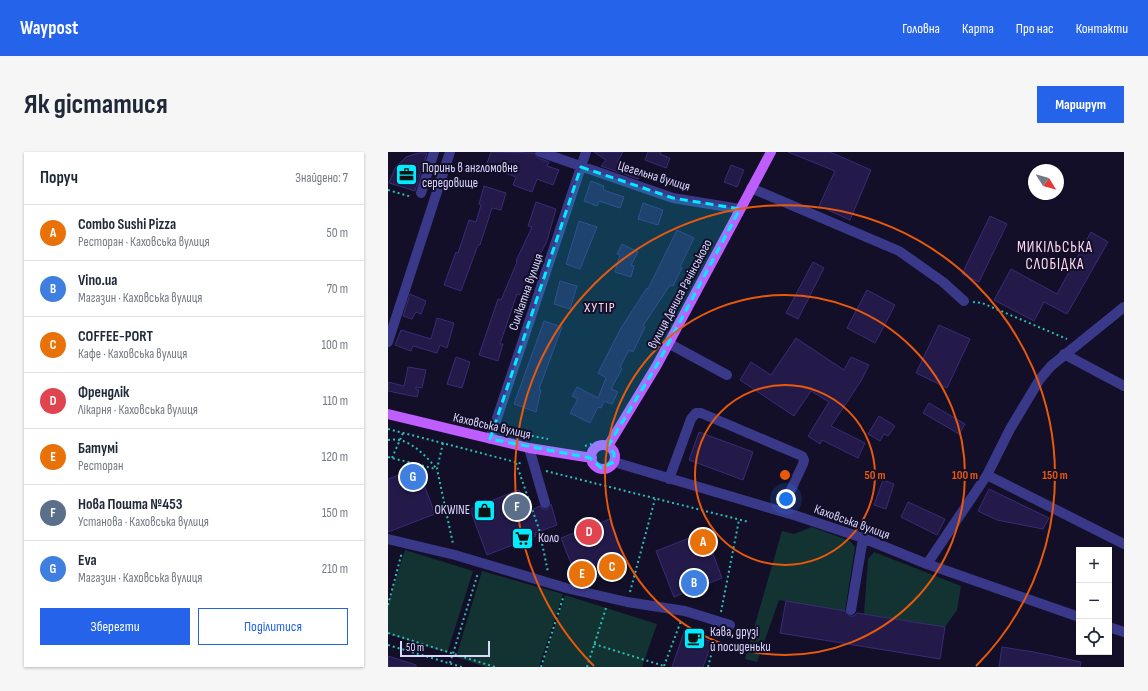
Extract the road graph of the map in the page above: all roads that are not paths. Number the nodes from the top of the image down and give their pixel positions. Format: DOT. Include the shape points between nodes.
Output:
graph roads {
  1 [pos="434,152"];
  2 [pos="450,152"];
  3 [pos="540,152"];
  4 [pos="586,152"];
  5 [pos="772,152"];
  6 [pos="581,167"];
  7 [pos="751,188"];
  8 [pos="421,193"];
  9 [pos="740,209"];
  10 [pos="964,301"];
  11 [pos="1124,307"];
  12 [pos="388,342"];
  13 [pos="668,343"];
  14 [pos="1064,354"];
  15 [pos="727,375"];
  16 [pos="1124,386"];
  17 [pos="388,414"];
  18 [pos="490,439"];
  19 [pos="608,446"];
  20 [pos="529,448"];
  21 [pos="592,458"];
  22 [pos="614,462"];
  23 [pos="987,476"];
  24 [pos="669,479"];
  25 [pos="545,503"];
  26 [pos="781,511"];
  27 [pos="863,538"];
  28 [pos="388,539"];
  29 [pos="1124,544"];
  30 [pos="927,564"];
  31 [pos="851,610"];
  32 [pos="1076,616"];
  33 [pos="730,625"];
  34 [pos="1112,628"];
  35 [pos="1124,632"];
  1 -- 8 [label="street"];
  2 -- 12 [label="street"];
  3 -- 6 [label="street, Цегельна вулиця"];
  4 -- 6 [label="street, Силікатна вулиця"];
  5 -- 7 [label="main road, вулиця Дениса Рачінського"];
  6 -- 9 [label="street, Цегельна вулиця" via="673,198"];
  6 -- 18 [label="street, Силікатна вулиця"];
  7 -- 9 [label="main road, вулиця Дениса Рачінського"];
  7 -- 10 [label="street" via="899,251"];
  9 -- 13 [label="main road, вулиця Дениса Рачінського"];
  11 -- 14 [label="street"];
  13 -- 15 [label="street"];
  13 -- 19 [label="main road, вулиця Дениса Рачінського"];
  14 -- 16 [label="street"];
  14 -- 23 [label="street" via="1040,379 1010,429"];
  17 -- 18 [label="main road, Каховська вулиця"];
  18 -- 20 [label="main road, Каховська вулиця"];
  19 -- 21 [label="main road" via="596,448 592,452"];
  19 -- 22 [label="main road" via="614,453"];
  20 -- 21 [label="main road, Каховська вулиця"];
  20 -- 25 [label="street"];
  21 -- 22 [label="main road" via="596,466 601,468 607,468"];
  22 -- 24 [label="street, Каховська вулиця"];
  23 -- 29 [label="street"];
  23 -- 30 [label="street"];
  24 -- 26 [label="street, Каховська вулиця"];
  24 -- 26 [label="street" via="691,419 696,413 701,413 802,456 803,464"];
  26 -- 27 [label="street, Каховська вулиця"];
  27 -- 30 [label="street, Каховська вулиця"];
  27 -- 31 [label="street"];
  28 -- 33 [label="street" via="455,555 566,588 627,602 685,611"];
  30 -- 32 [label="street, Каховська вулиця"];
  34 -- 35 [label="street"];
}
